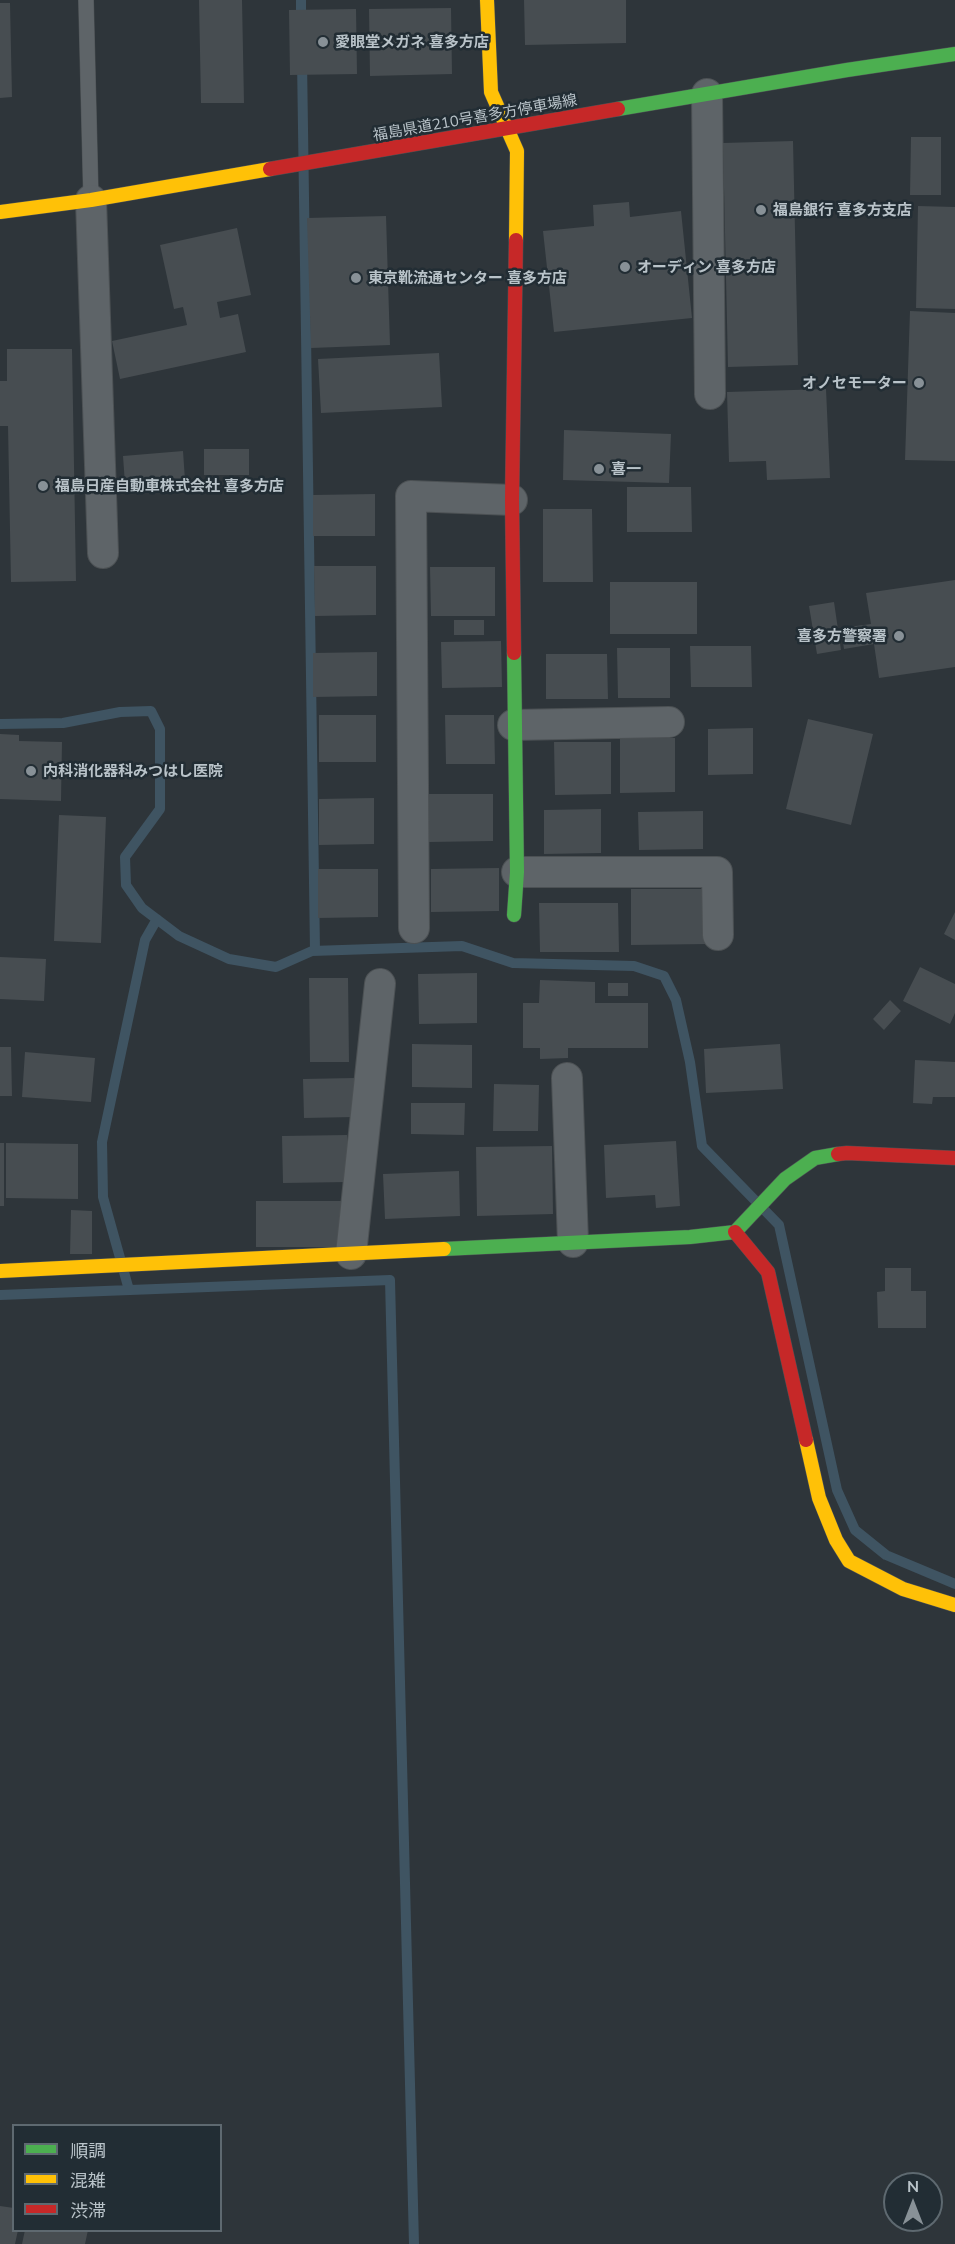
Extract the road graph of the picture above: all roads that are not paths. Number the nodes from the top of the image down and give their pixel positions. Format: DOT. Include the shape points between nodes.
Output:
graph roads {
  1 [pos="86,0"];
  2 [pos="487,0"];
  3 [pos="955,54"];
  4 [pos="707,94"];
  5 [pos="506,129"];
  6 [pos="91,201"];
  7 [pos="0,212"];
  8 [pos="710,394"];
  9 [pos="512,500"];
  10 [pos="103,553"];
  11 [pos="669,722"];
  12 [pos="513,725"];
  13 [pos="517,872"];
  14 [pos="514,915"];
  15 [pos="414,928"];
  16 [pos="718,935"];
  17 [pos="380,984"];
  18 [pos="567,1078"];
  19 [pos="955,1158"];
  20 [pos="735,1232"];
  21 [pos="573,1242"];
  22 [pos="351,1254"];
  23 [pos="0,1271"];
  24 [pos="955,1605"];
  1 -- 6 [label="lane"];
  2 -- 5 [label="street" via="491,92"];
  3 -- 4 [label="street, 福島県道210号喜多方停車場線"];
  4 -- 5 [label="street, 福島県道210号喜多方停車場線"];
  4 -- 8 [label="street"];
  5 -- 6 [label="street, 福島県道210号喜多方停車場線"];
  5 -- 9 [label="street" via="517,151"];
  6 -- 7 [label="street, 福島県道210号喜多方停車場線"];
  6 -- 10 [label="street"];
  9 -- 12 [label="street"];
  9 -- 15 [label="street" via="411,496"];
  11 -- 12 [label="street"];
  12 -- 13 [label="street"];
  13 -- 14 [label="street"];
  13 -- 16 [label="street" via="717,872"];
  17 -- 22 [label="street"];
  18 -- 21 [label="street"];
  19 -- 20 [label="street" via="847,1153 815,1158 785,1179"];
  20 -- 21 [label="street"];
  20 -- 24 [label="street" via="768,1272 819,1498 836,1540 849,1561 872,1574 903,1589"];
  21 -- 22 [label="street"];
  22 -- 23 [label="street"];
}
